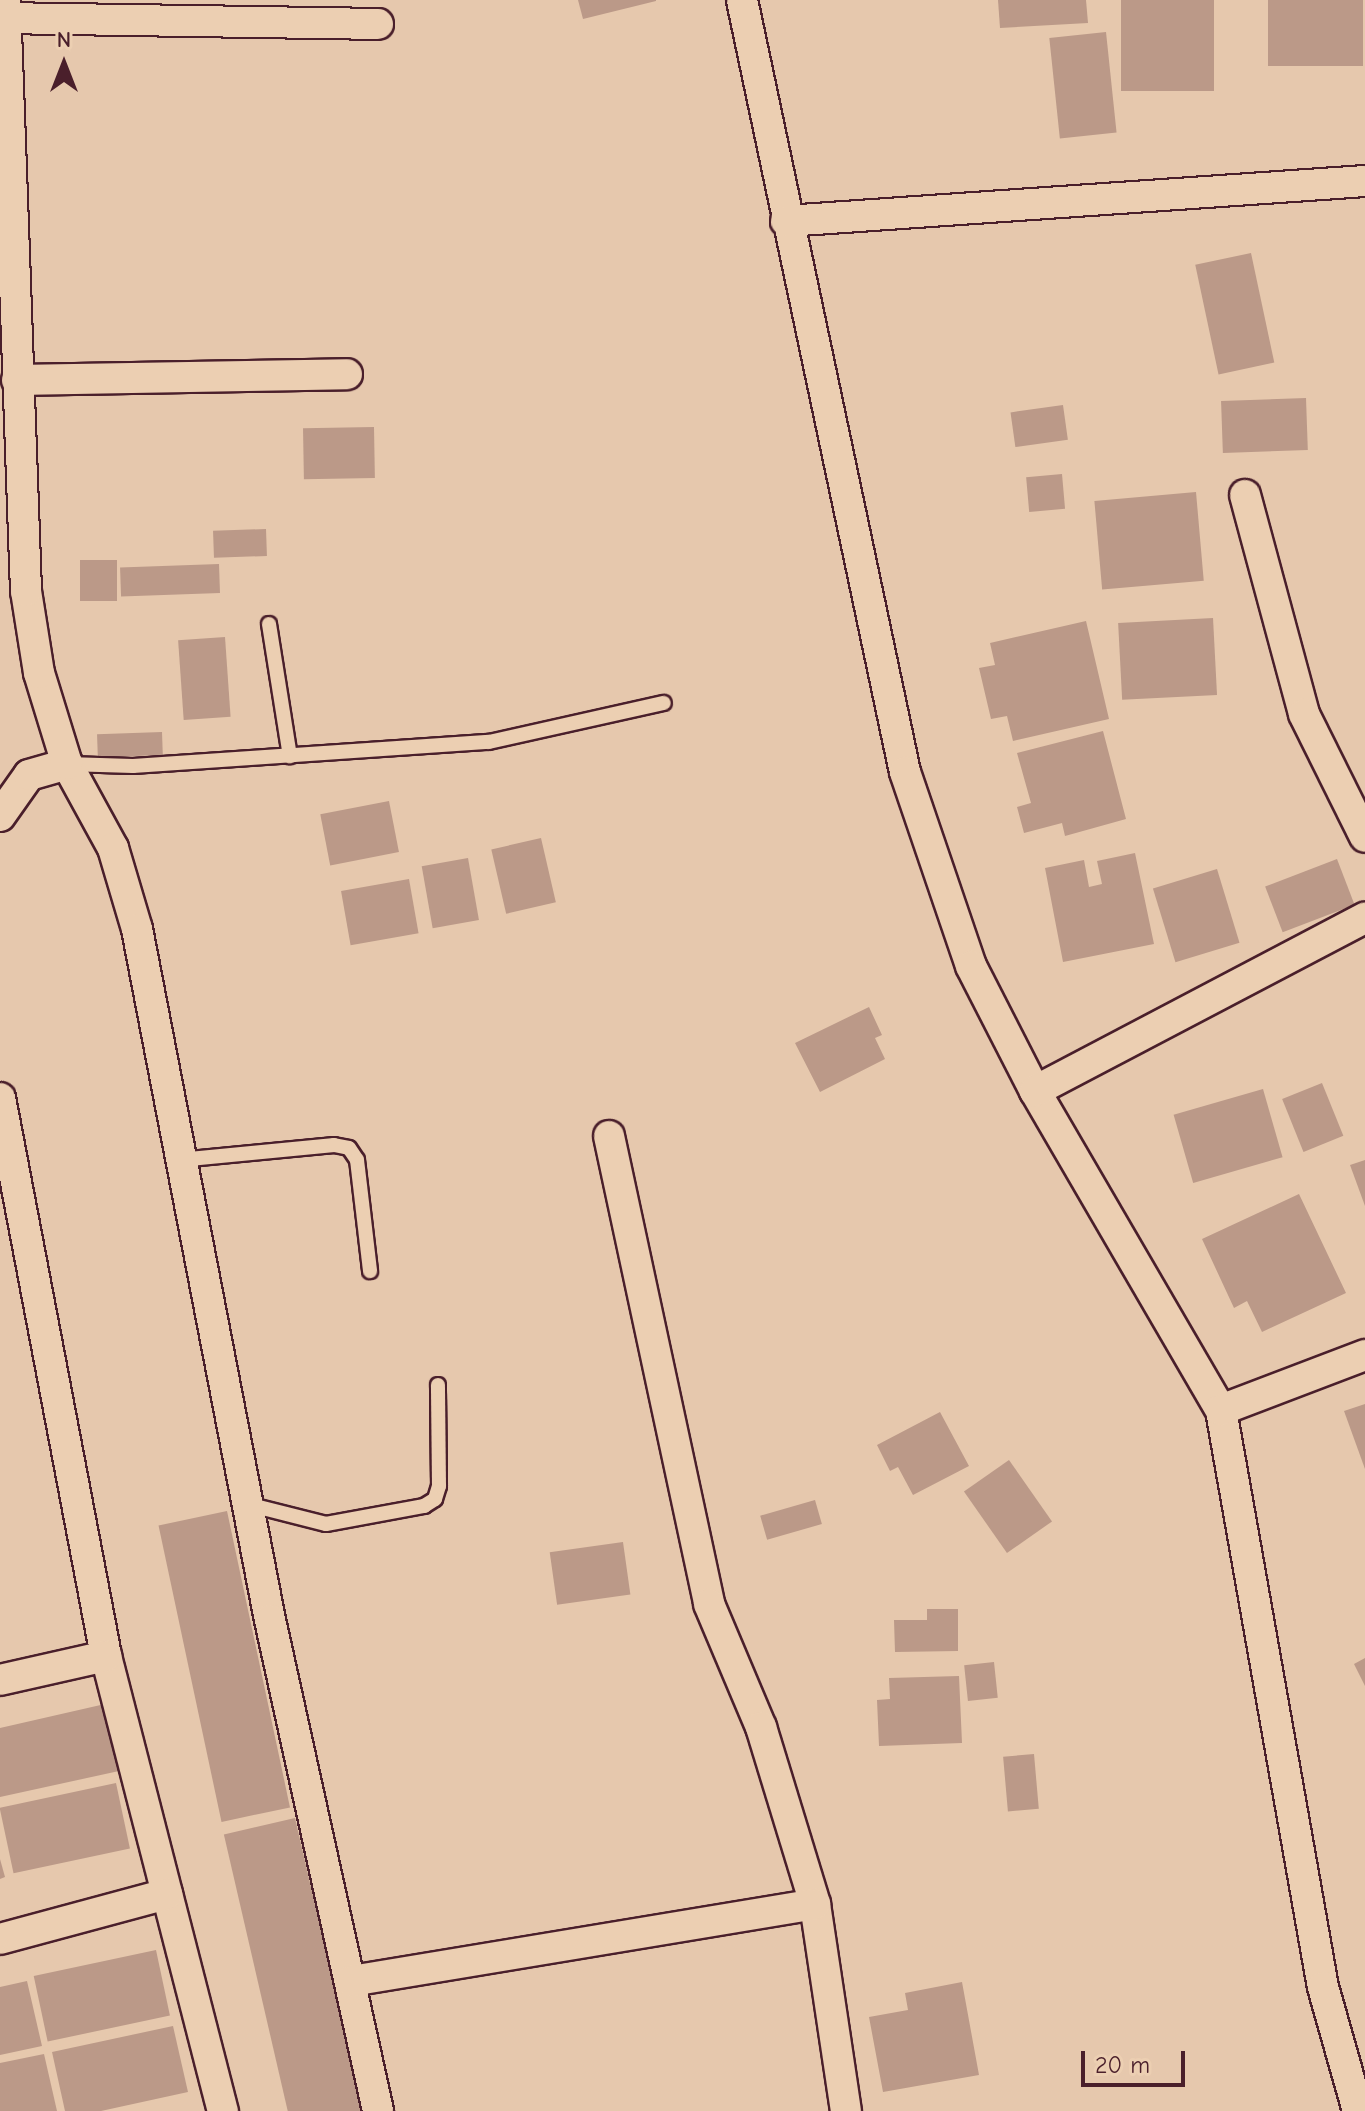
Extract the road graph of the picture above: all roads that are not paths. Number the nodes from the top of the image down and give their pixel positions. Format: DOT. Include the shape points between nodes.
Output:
graph roads {
  1 [pos="742,0"];
  2 [pos="176,10"];
  3 [pos="4,12"];
  4 [pos="378,24"];
  5 [pos="1365,181"];
  6 [pos="786,221"];
  7 [pos="6,294"];
  8 [pos="347,374"];
  9 [pos="17,380"];
  10 [pos="1245,495"];
  11 [pos="13,590"];
  12 [pos="269,624"];
  13 [pos="664,703"];
  14 [pos="290,756"];
  15 [pos="67,764"];
  16 [pos="0,816"];
  17 [pos="1365,837"];
  18 [pos="1365,918"];
  19 [pos="1035,1091"];
  20 [pos="0,1098"];
  21 [pos="609,1136"];
  22 [pos="179,1160"];
  23 [pos="370,1271"];
  24 [pos="1365,1355"];
  25 [pos="438,1385"];
  26 [pos="1221,1410"];
  27 [pos="247,1504"];
  28 [pos="106,1656"];
  29 [pos="0,1680"];
  30 [pos="167,1894"];
  31 [pos="815,1904"];
  32 [pos="0,1939"];
  33 [pos="351,1981"];
  34 [pos="223,2111"];
  35 [pos="378,2111"];
  36 [pos="846,2111"];
  37 [pos="1358,2111"];
  1 -- 6 [label="street"];
  2 -- 3 [label="street"];
  2 -- 4 [label="street"];
  3 -- 7 [label="street"];
  5 -- 6 [label="street"];
  6 -- 19 [label="street" via="905,772 971,966"];
  7 -- 9 [label="street"];
  8 -- 9 [label="street"];
  9 -- 11 [label="street"];
  10 -- 17 [label="street" via="1304,714"];
  11 -- 15 [label="street"];
  12 -- 14 [label="lane"];
  13 -- 14 [label="lane" via="489,742"];
  14 -- 15 [label="lane" via="133,766"];
  15 -- 16 [label="street" via="29,775"];
  15 -- 22 [label="street" via="113,848 137,929"];
  18 -- 19 [label="street"];
  19 -- 26 [label="street"];
  20 -- 28 [label="street"];
  21 -- 31 [label="street" via="709,1604 761,1727"];
  22 -- 23 [label="lane" via="334,1145 349,1148 357,1160"];
  22 -- 27 [label="street"];
  24 -- 26 [label="street"];
  25 -- 27 [label="lane" via="439,1486 435,1499 424,1506 326,1524"];
  26 -- 37 [label="street" via="1323,1987"];
  27 -- 33 [label="street"];
  28 -- 29 [label="street"];
  28 -- 30 [label="street"];
  30 -- 32 [label="street"];
  30 -- 34 [label="street"];
  31 -- 33 [label="street"];
  31 -- 36 [label="street"];
  33 -- 35 [label="street"];
}
